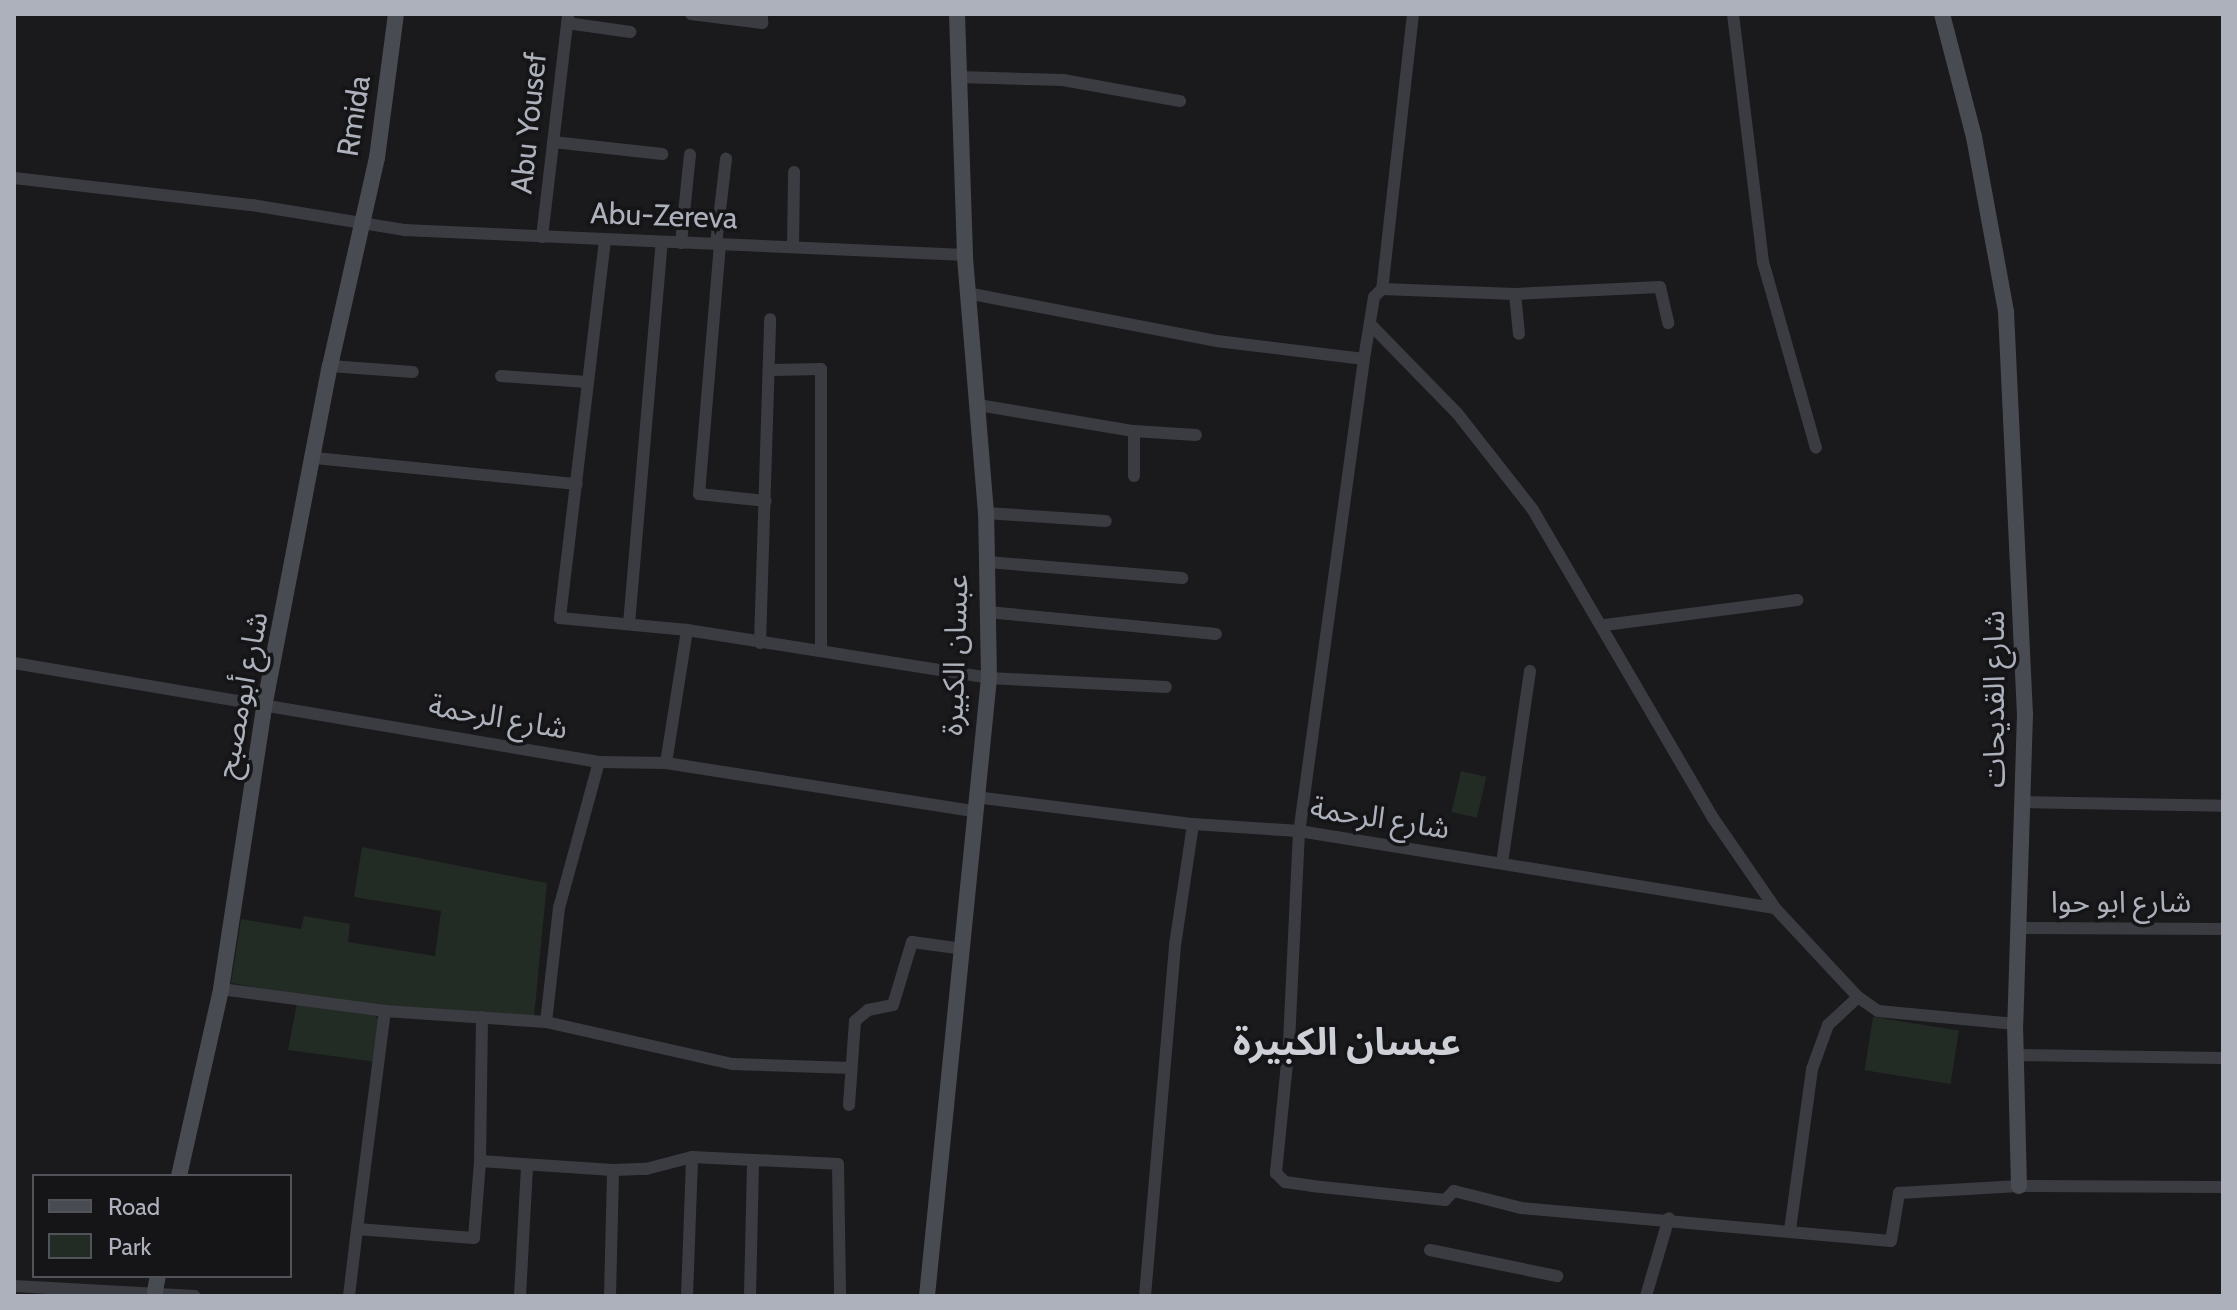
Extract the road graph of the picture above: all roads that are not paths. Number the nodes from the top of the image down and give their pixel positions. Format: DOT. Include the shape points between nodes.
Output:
graph roads {
  1 [pos="396,14"];
  2 [pos="691,14"];
  3 [pos="762,14"];
  4 [pos="957,14"];
  5 [pos="1413,14"];
  6 [pos="1733,14"];
  7 [pos="1942,14"];
  8 [pos="567,18"];
  9 [pos="630,32"];
  10 [pos="959,77"];
  11 [pos="1180,101"];
  12 [pos="553,142"];
  13 [pos="662,154"];
  14 [pos="690,154"];
  15 [pos="726,159"];
  16 [pos="794,172"];
  17 [pos="14,178"];
  18 [pos="363,225"];
  19 [pos="542,237"];
  20 [pos="605,240"];
  21 [pos="662,242"];
  22 [pos="681,243"];
  23 [pos="718,244"];
  24 [pos="793,247"];
  25 [pos="965,255"];
  26 [pos="1382,289"];
  27 [pos="967,293"];
  28 [pos="1515,294"];
  29 [pos="770,319"];
  30 [pos="1668,323"];
  31 [pos="1370,324"];
  32 [pos="1519,334"];
  33 [pos="1364,359"];
  34 [pos="330,366"];
  35 [pos="772,370"];
  36 [pos="413,372"];
  37 [pos="501,376"];
  38 [pos="587,382"];
  39 [pos="978,405"];
  40 [pos="1134,431"];
  41 [pos="1196,435"];
  42 [pos="1816,448"];
  43 [pos="315,458"];
  44 [pos="1134,476"];
  45 [pos="577,484"];
  46 [pos="766,501"];
  47 [pos="986,513"];
  48 [pos="1106,521"];
  49 [pos="987,562"];
  50 [pos="1182,578"];
  51 [pos="1797,600"];
  52 [pos="988,612"];
  53 [pos="629,624"];
  54 [pos="1605,625"];
  55 [pos="687,630"];
  56 [pos="1216,634"];
  57 [pos="760,643"];
  58 [pos="821,651"];
  59 [pos="14,663"];
  60 [pos="1530,671"];
  61 [pos="989,678"];
  62 [pos="1166,687"];
  63 [pos="265,702"];
  64 [pos="599,762"];
  65 [pos="666,763"];
  66 [pos="2022,802"];
  67 [pos="975,804"];
  68 [pos="2223,806"];
  69 [pos="1193,824"];
  70 [pos="1299,831"];
  71 [pos="1502,863"];
  72 [pos="1775,908"];
  73 [pos="2018,928"];
  74 [pos="2223,929"];
  75 [pos="963,949"];
  76 [pos="221,989"];
  77 [pos="1858,997"];
  78 [pos="385,1011"];
  79 [pos="482,1017"];
  80 [pos="546,1022"];
  81 [pos="2015,1024"];
  82 [pos="2016,1055"];
  83 [pos="2223,1058"];
  84 [pos="851,1068"];
  85 [pos="849,1105"];
  86 [pos="692,1157"];
  87 [pos="480,1161"];
  88 [pos="753,1162"];
  89 [pos="527,1165"];
  90 [pos="613,1170"];
  91 [pos="179,1174"];
  92 [pos="2019,1186"];
  93 [pos="2223,1187"];
  94 [pos="1669,1218"];
  95 [pos="357,1229"];
  96 [pos="1790,1230"];
  97 [pos="1430,1250"];
  98 [pos="1557,1276"];
  99 [pos="157,1284"];
  100 [pos="14,1286"];
  101 [pos="195,1296"];
  102 [pos="349,1296"];
  103 [pos="520,1296"];
  104 [pos="610,1296"];
  105 [pos="687,1296"];
  106 [pos="750,1296"];
  107 [pos="840,1296"];
  108 [pos="927,1296"];
  109 [pos="1145,1296"];
  110 [pos="1646,1296"];
  1 -- 18 [label="street, Rmida"];
  2 -- 3 [label="street" via="762,23"];
  4 -- 10 [label="street, عبسان الكبيرة"];
  5 -- 26 [label="street"];
  6 -- 42 [label="street" via="1763,262"];
  7 -- 66 [label="street, شارع القديحات" via="1974,137 2006,312 2025,714"];
  8 -- 9 [label="street"];
  8 -- 12 [label="street, Abu Yousef"];
  10 -- 11 [label="street" via="1063,80"];
  10 -- 25 [label="street, عبسان الكبيرة"];
  12 -- 13 [label="street"];
  12 -- 19 [label="street, Abu Yousef"];
  14 -- 22 [label="street"];
  15 -- 23 [label="street"];
  16 -- 24 [label="street"];
  17 -- 18 [label="street, Abu-Zereva" via="252,205"];
  18 -- 19 [label="street, Abu-Zereva"];
  18 -- 34 [label="street, شارع أبومصبح"];
  19 -- 20 [label="street, Abu-Zereva"];
  20 -- 21 [label="street, Abu-Zereva"];
  20 -- 38 [label="street"];
  21 -- 22 [label="street, Abu-Zereva"];
  21 -- 53 [label="street"];
  22 -- 23 [label="street, Abu-Zereva"];
  23 -- 24 [label="street, Abu-Zereva"];
  23 -- 46 [label="street" via="699,494"];
  24 -- 25 [label="street, Abu-Zereva"];
  25 -- 27 [label="street, عبسان الكبيرة"];
  26 -- 28 [label="street"];
  26 -- 31 [label="street" via="1374,297"];
  27 -- 33 [label="street" via="1217,341"];
  27 -- 39 [label="street, عبسان الكبيرة"];
  28 -- 30 [label="street" via="1660,287"];
  28 -- 32 [label="street"];
  29 -- 35 [label="street"];
  31 -- 33 [label="street"];
  31 -- 54 [label="street" via="1493,455"];
  33 -- 70 [label="street"];
  34 -- 36 [label="street"];
  34 -- 43 [label="street, شارع أبومصبح"];
  35 -- 46 [label="street"];
  35 -- 58 [label="street" via="821,369"];
  37 -- 38 [label="street"];
  38 -- 45 [label="street"];
  39 -- 40 [label="street"];
  39 -- 47 [label="street, عبسان الكبيرة"];
  40 -- 41 [label="street"];
  40 -- 44 [label="street"];
  43 -- 45 [label="street"];
  43 -- 63 [label="street, شارع أبومصبح"];
  45 -- 53 [label="street" via="560,618"];
  46 -- 57 [label="street"];
  47 -- 48 [label="street"];
  47 -- 49 [label="street, عبسان الكبيرة"];
  49 -- 50 [label="street"];
  49 -- 52 [label="street, عبسان الكبيرة"];
  51 -- 54 [label="street"];
  52 -- 56 [label="street"];
  52 -- 61 [label="street, عبسان الكبيرة"];
  53 -- 55 [label="street"];
  54 -- 72 [label="street" via="1713,818"];
  55 -- 57 [label="street"];
  55 -- 65 [label="street"];
  57 -- 58 [label="street"];
  58 -- 61 [label="street"];
  59 -- 63 [label="street, شارع الرحمة"];
  60 -- 71 [label="street"];
  61 -- 62 [label="street"];
  61 -- 67 [label="street, عبسان الكبيرة"];
  63 -- 64 [label="street, شارع الرحمة"];
  63 -- 76 [label="street, شارع أبومصبح"];
  64 -- 65 [label="street, شارع الرحمة"];
  64 -- 80 [label="street" via="559,908"];
  65 -- 67 [label="street, شارع الرحمة"];
  66 -- 68 [label="street"];
  66 -- 73 [label="street, شارع القديحات"];
  67 -- 69 [label="street, شارع الرحمة"];
  67 -- 75 [label="street, عبسان الكبيرة"];
  69 -- 70 [label="street, شارع الرحمة"];
  69 -- 109 [label="street" via="1175,945"];
  70 -- 71 [label="street, شارع الرحمة"];
  70 -- 94 [label="street" via="1289,1044 1276,1173 1285,1182 1312,1186 1445,1200 1454,1191 1521,1208"];
  71 -- 72 [label="street, شارع الرحمة"];
  72 -- 77 [label="street"];
  73 -- 74 [label="street, شارع ابو حوا"];
  73 -- 81 [label="street, شارع القديحات"];
  75 -- 84 [label="street" via="912,942 893,1005 868,1010 855,1021"];
  75 -- 108 [label="street, عبسان الكبيرة"];
  76 -- 78 [label="street"];
  76 -- 91 [label="street, شارع أبومصبح"];
  77 -- 81 [label="street" via="1878,1011"];
  77 -- 96 [label="street" via="1828,1025 1812,1069"];
  78 -- 79 [label="street"];
  78 -- 95 [label="street"];
  79 -- 80 [label="street"];
  79 -- 87 [label="street"];
  80 -- 84 [label="street" via="732,1064"];
  81 -- 82 [label="street, شارع القديحات"];
  82 -- 83 [label="street"];
  82 -- 92 [label="street, شارع القديحات"];
  84 -- 85 [label="street"];
  86 -- 88 [label="street"];
  86 -- 90 [label="street" via="646,1169"];
  86 -- 105 [label="street"];
  87 -- 89 [label="street"];
  87 -- 95 [label="street" via="474,1238"];
  88 -- 106 [label="street"];
  88 -- 107 [label="street" via="838,1164"];
  89 -- 90 [label="street"];
  89 -- 103 [label="street"];
  90 -- 104 [label="street"];
  92 -- 93 [label="street"];
  92 -- 96 [label="street" via="1899,1193 1891,1241"];
  94 -- 96 [label="street"];
  94 -- 110 [label="street"];
  95 -- 102 [label="street"];
  97 -- 98 [label="street"];
  99 -- 100 [label="street"];
  99 -- 101 [label="street"];
}
